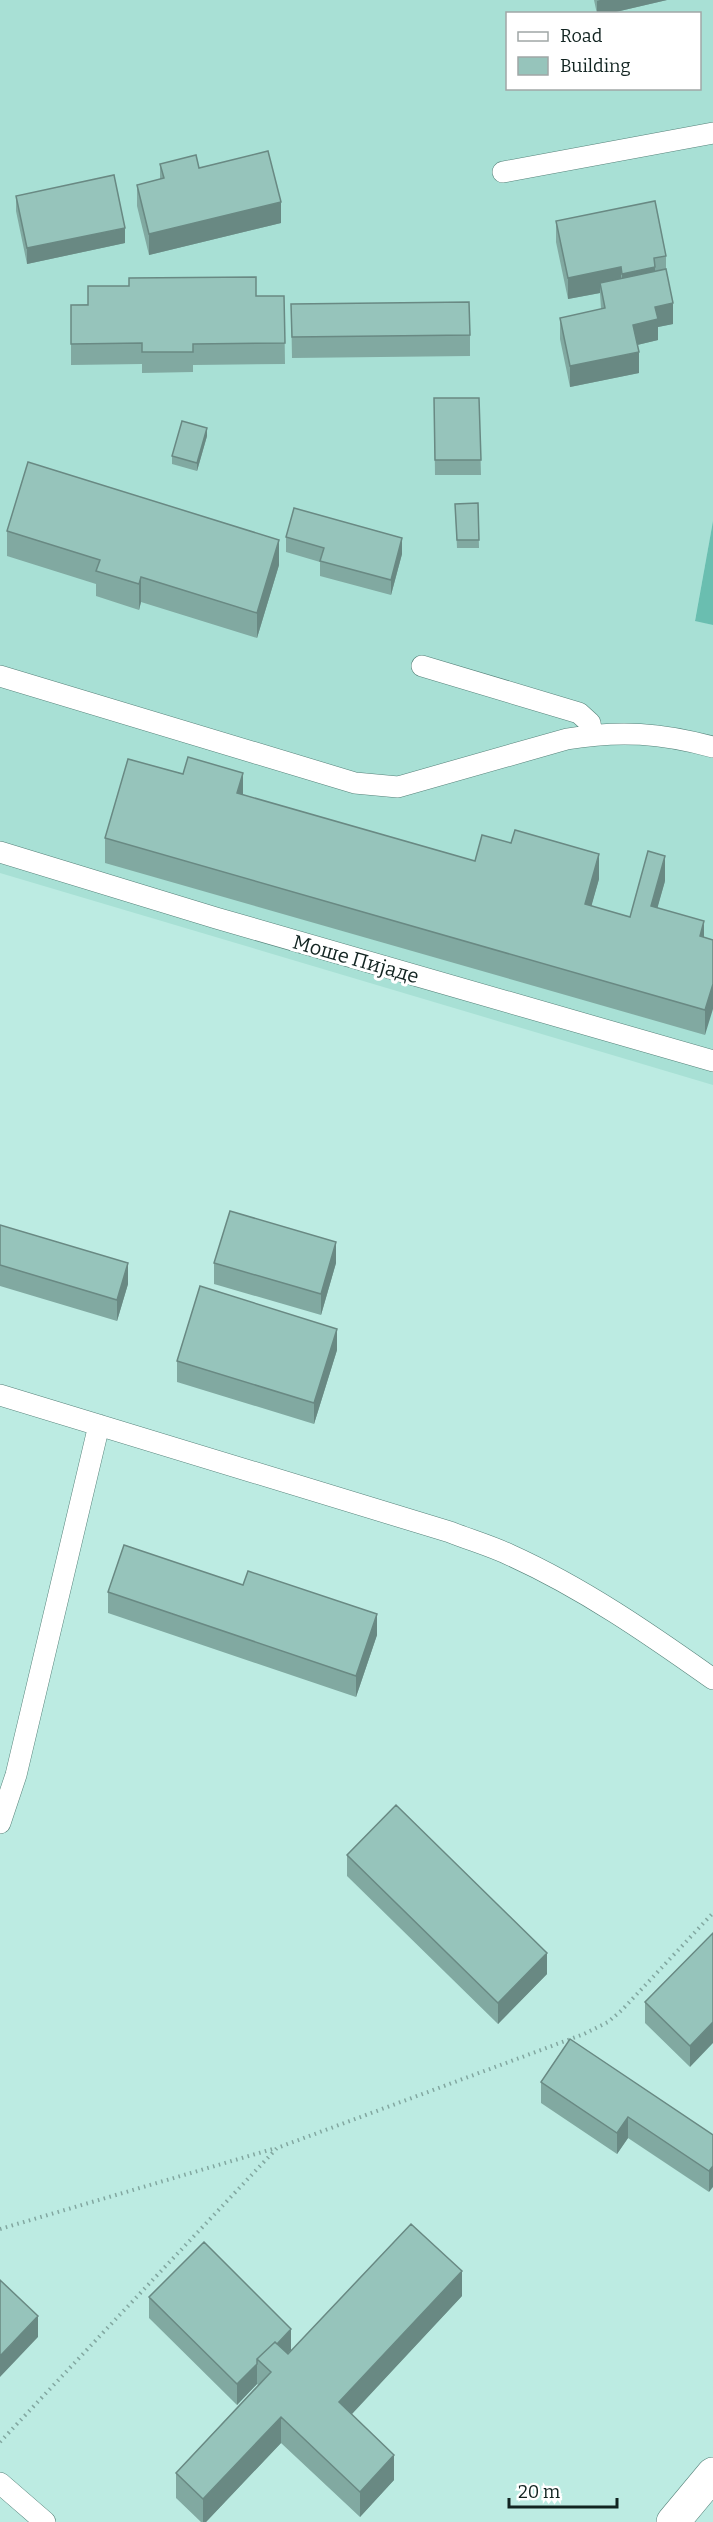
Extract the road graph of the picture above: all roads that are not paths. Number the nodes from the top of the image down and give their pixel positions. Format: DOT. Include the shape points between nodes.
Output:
graph roads {
  1 [pos="713,133"];
  2 [pos="503,172"];
  3 [pos="422,666"];
  4 [pos="0,676"];
  5 [pos="592,735"];
  6 [pos="713,747"];
  7 [pos="0,852"];
  8 [pos="713,1061"];
  9 [pos="0,1395"];
  10 [pos="99,1425"];
  11 [pos="713,1679"];
  12 [pos="0,1823"];
  13 [pos="713,2474"];
  14 [pos="0,2483"];
  15 [pos="45,2522"];
  16 [pos="673,2522"];
  1 -- 2 [label="lane"];
  3 -- 5 [label="lane" via="579,713 590,723"];
  4 -- 5 [label="lane" via="354,783 398,787"];
  5 -- 6 [label="lane" via="647,733"];
  7 -- 8 [label="lane, Моше Пијаде"];
  9 -- 10 [label="lane"];
  10 -- 11 [label="lane" via="509,1554 572,1586"];
  10 -- 12 [label="lane" via="16,1775"];
  13 -- 16 [label="street"];
  14 -- 15 [label="lane"];
}
